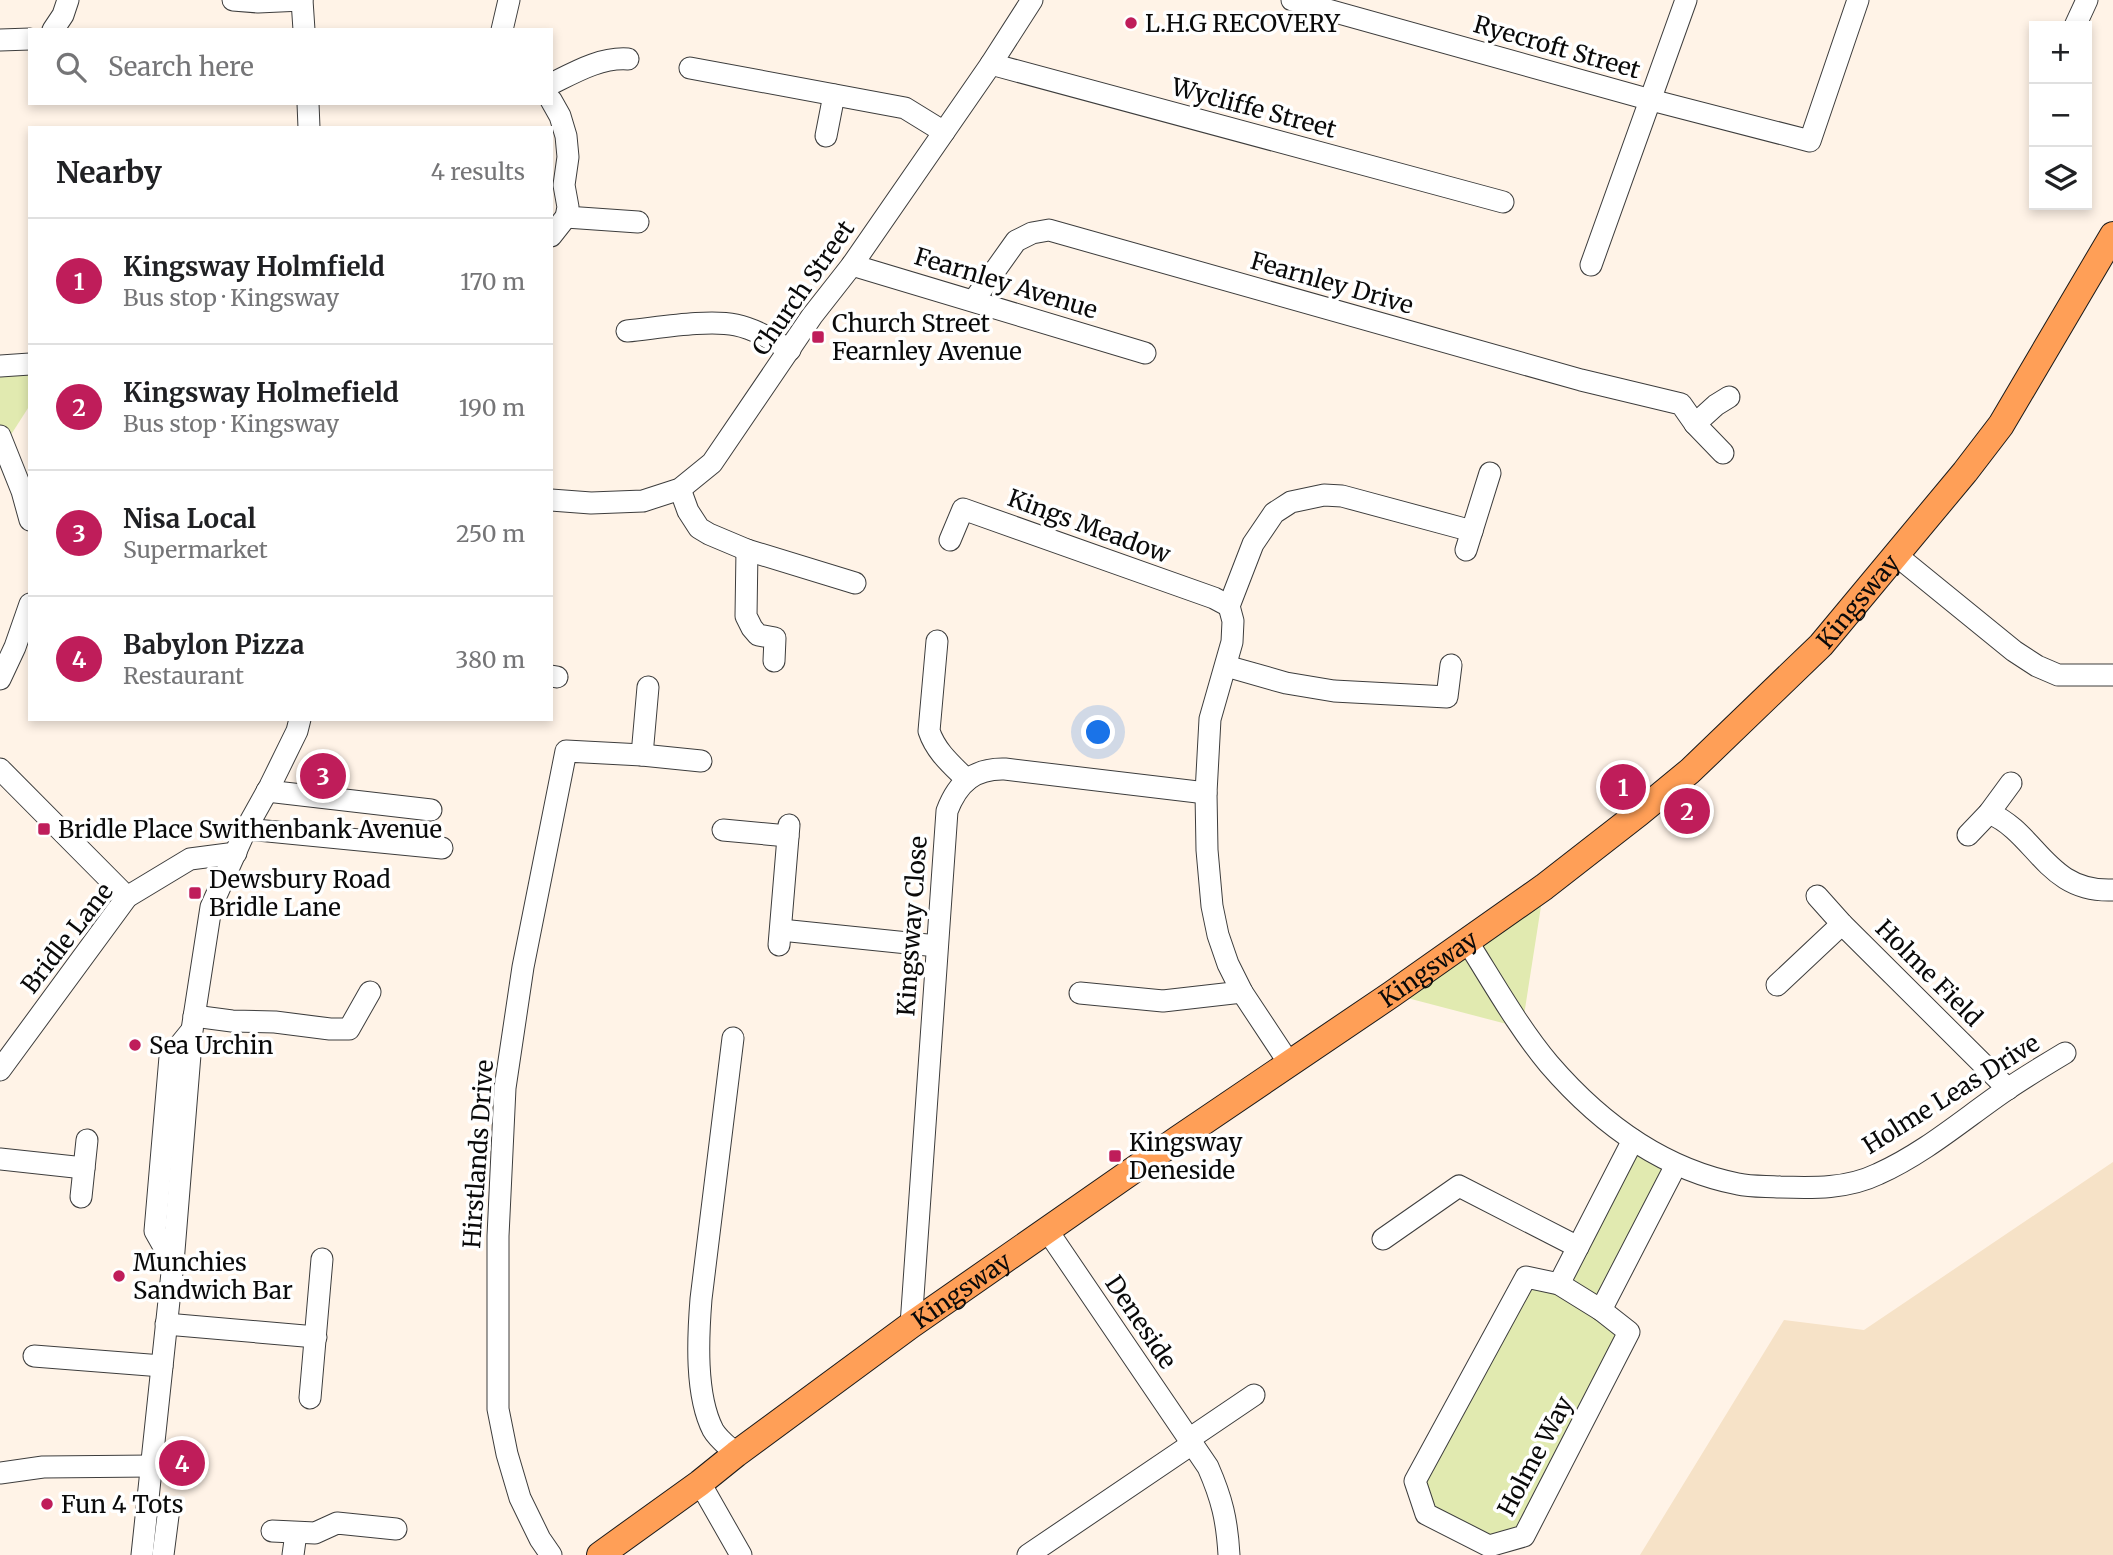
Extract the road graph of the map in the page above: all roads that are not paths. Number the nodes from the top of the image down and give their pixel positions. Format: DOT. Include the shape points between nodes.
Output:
graph roads {
  1 [pos="68,0"];
  2 [pos="233,0"];
  3 [pos="302,0"];
  4 [pos="509,0"];
  5 [pos="1032,0"];
  6 [pos="1292,0"];
  7 [pos="1686,0"];
  8 [pos="1858,0"];
  9 [pos="2087,0"];
  10 [pos="2077,21"];
  11 [pos="54,28"];
  12 [pos="304,28"];
  13 [pos="502,28"];
  14 [pos="28,39"];
  15 [pos="0,40"];
  16 [pos="628,58"];
  17 [pos="990,64"];
  18 [pos="690,68"];
  19 [pos="553,83"];
  20 [pos="834,95"];
  21 [pos="1651,100"];
  22 [pos="553,104"];
  23 [pos="308,105"];
  24 [pos="309,126"];
  25 [pos="944,132"];
  26 [pos="826,136"];
  27 [pos="1503,202"];
  28 [pos="566,217"];
  29 [pos="638,222"];
  30 [pos="553,233"];
  31 [pos="2113,235"];
  32 [pos="852,265"];
  33 [pos="1591,265"];
  34 [pos="974,300"];
  35 [pos="627,331"];
  36 [pos="790,350"];
  37 [pos="1145,352"];
  38 [pos="28,364"];
  39 [pos="0,366"];
  40 [pos="1729,397"];
  41 [pos="1695,424"];
  42 [pos="0,436"];
  43 [pos="1723,453"];
  44 [pos="1490,474"];
  45 [pos="680,489"];
  46 [pos="553,500"];
  47 [pos="28,513"];
  48 [pos="950,540"];
  49 [pos="747,550"];
  50 [pos="1896,555"];
  51 [pos="855,583"];
  52 [pos="1229,606"];
  53 [pos="28,610"];
  54 [pos="937,641"];
  55 [pos="774,661"];
  56 [pos="1451,665"];
  57 [pos="1226,666"];
  58 [pos="2113,675"];
  59 [pos="0,679"];
  60 [pos="648,687"];
  61 [pos="300,721"];
  62 [pos="642,755"];
  63 [pos="701,761"];
  64 [pos="0,769"];
  65 [pos="967,780"];
  66 [pos="2011,783"];
  67 [pos="267,791"];
  68 [pos="1206,793"];
  69 [pos="431,810"];
  70 [pos="1989,813"];
  71 [pos="246,829"];
  72 [pos="723,830"];
  73 [pos="1968,835"];
  74 [pos="442,848"];
  75 [pos="236,853"];
  76 [pos="2113,890"];
  77 [pos="1817,896"];
  78 [pos="127,897"];
  79 [pos="1842,924"];
  80 [pos="1467,941"];
  81 [pos="937,946"];
  82 [pos="1777,985"];
  83 [pos="370,992"];
  84 [pos="1242,992"];
  85 [pos="1080,993"];
  86 [pos="193,1023"];
  87 [pos="733,1038"];
  88 [pos="2064,1053"];
  89 [pos="1289,1063"];
  90 [pos="0,1070"];
  91 [pos="2008,1089"];
  92 [pos="87,1140"];
  93 [pos="1633,1140"];
  94 [pos="0,1159"];
  95 [pos="1676,1165"];
  96 [pos="84,1168"];
  97 [pos="80,1197"];
  98 [pos="1047,1230"];
  99 [pos="1383,1239"];
  100 [pos="1578,1247"];
  101 [pos="322,1259"];
  102 [pos="1559,1284"];
  103 [pos="1601,1310"];
  104 [pos="166,1324"];
  105 [pos="911,1325"];
  106 [pos="316,1336"];
  107 [pos="34,1356"];
  108 [pos="163,1366"];
  109 [pos="1254,1395"];
  110 [pos="310,1398"];
  111 [pos="1190,1441"];
  112 [pos="736,1454"];
  113 [pos="152,1466"];
  114 [pos="0,1473"];
  115 [pos="700,1483"];
  116 [pos="169,1508"];
  117 [pos="396,1529"];
  118 [pos="272,1531"];
  119 [pos="296,1533"];
  120 [pos="142,1555"];
  121 [pos="163,1555"];
  122 [pos="293,1555"];
  123 [pos="551,1555"];
  124 [pos="600,1555"];
  125 [pos="741,1555"];
  126 [pos="1028,1555"];
  127 [pos="1229,1555"];
  1 -- 11 [label="street"];
  2 -- 3 [label="street"];
  3 -- 12 [label="street"];
  4 -- 13 [label="street"];
  5 -- 17 [label="street, Church Street"];
  6 -- 21 [label="street, Ryecroft Street"];
  7 -- 21 [label="street"];
  8 -- 21 [label="street, Ryecroft Street" via="1810,141"];
  9 -- 10 [label="street"];
  14 -- 15 [label="street"];
  16 -- 19 [label="street" via="613,58"];
  17 -- 25 [label="street, Church Street"];
  17 -- 27 [label="street, Wycliffe Street"];
  18 -- 20 [label="street"];
  20 -- 25 [label="street" via="905,108"];
  20 -- 26 [label="street"];
  21 -- 33 [label="street"];
  22 -- 28 [label="street" via="566,136"];
  23 -- 24 [label="street"];
  25 -- 32 [label="street, Church Street"];
  28 -- 29 [label="street"];
  28 -- 30 [label="street"];
  31 -- 50 [label="main road, Kingsway" via="2001,425"];
  32 -- 34 [label="street, Fearnley Avenue"];
  32 -- 36 [label="street, Church Street"];
  34 -- 37 [label="street, Fearnley Avenue"];
  34 -- 41 [label="street, Fearnley Drive" via="1016,241 1049,230 1681,404"];
  35 -- 36 [label="street" via="697,323 735,325"];
  36 -- 45 [label="street, Church Street" via="712,463"];
  38 -- 39 [label="street"];
  40 -- 41 [label="street"];
  41 -- 43 [label="street, Fearnley Drive"];
  42 -- 47 [label="street"];
  44 -- 52 [label="street" via="1469,540 1342,496 1291,502 1274,513 1253,544"];
  45 -- 46 [label="street, Church Street" via="643,501"];
  45 -- 49 [label="street" via="699,528"];
  48 -- 52 [label="street, Kings Meadow" via="963,509"];
  49 -- 51 [label="street"];
  49 -- 55 [label="street" via="746,617 758,635 775,638"];
  50 -- 58 [label="street" via="2038,666 2058,675"];
  50 -- 80 [label="main road, Kingsway" via="1821,645 1690,771"];
  52 -- 57 [label="street" via="1232,642"];
  53 -- 59 [label="street"];
  54 -- 65 [label="street" via="929,731 940,753"];
  56 -- 57 [label="street" via="1447,697 1334,691"];
  57 -- 68 [label="street" via="1210,719"];
  60 -- 62 [label="street"];
  61 -- 67 [label="street"];
  62 -- 63 [label="street"];
  62 -- 123 [label="street, Hirstlands Drive" via="566,751 523,967 505,1088 498,1236 498,1409 520,1498"];
  64 -- 78 [label="street"];
  65 -- 68 [label="street" via="990,768 1005,768"];
  65 -- 81 [label="street, Kingsway Close" via="947,811"];
  66 -- 70 [label="street"];
  67 -- 69 [label="street"];
  67 -- 71 [label="street"];
  68 -- 84 [label="street" via="1212,906 1228,964"];
  70 -- 73 [label="street"];
  70 -- 76 [label="street" via="2003,818 2065,878 2086,887"];
  71 -- 74 [label="street"];
  71 -- 75 [label="street"];
  72 -- 81 [label="street" via="788,831 780,938"];
  75 -- 78 [label="street, Bridle Lane" via="190,859"];
  75 -- 86 [label="street" via="211,907"];
  77 -- 79 [label="street, Holme Field"];
  78 -- 90 [label="street, Bridle Lane"];
  79 -- 82 [label="street, Holme Field"];
  79 -- 91 [label="street, Holme Field"];
  80 -- 89 [label="main road, Kingsway"];
  80 -- 93 [label="street, Holme Leas Drive" via="1549,1063 1578,1095"];
  81 -- 105 [label="street, Kingsway Close"];
  83 -- 86 [label="street" via="349,1029 275,1022"];
  84 -- 85 [label="street" via="1163,1001"];
  84 -- 89 [label="street"];
  86 -- 104 [label="street"];
  87 -- 112 [label="street" via="698,1336 705,1405 714,1432"];
  88 -- 91 [label="street, Holme Leas Drive"];
  89 -- 98 [label="main road, Kingsway"];
  91 -- 95 [label="street, Holme Leas Drive" via="1907,1159 1844,1186 1741,1185"];
  92 -- 96 [label="street"];
  93 -- 95 [label="street, Holme Leas Drive"];
  93 -- 100 [label="street"];
  94 -- 96 [label="street"];
  95 -- 103 [label="street"];
  96 -- 97 [label="street"];
  98 -- 105 [label="main road, Kingsway"];
  98 -- 111 [label="street, Deneside"];
  99 -- 100 [label="street" via="1459,1186"];
  100 -- 102 [label="street"];
  101 -- 106 [label="street"];
  102 -- 103 [label="street, Holme Way"];
  102 -- 103 [label="street, Holme Way" via="1526,1277 1415,1481 1426,1514 1489,1546 1524,1536 1629,1332"];
  104 -- 106 [label="street"];
  104 -- 108 [label="street"];
  105 -- 112 [label="main road, Kingsway"];
  106 -- 110 [label="street"];
  107 -- 108 [label="street"];
  108 -- 113 [label="street"];
  109 -- 111 [label="street"];
  111 -- 126 [label="street"];
  111 -- 127 [label="street, Deneside" via="1221,1498"];
  112 -- 115 [label="main road, Kingsway"];
  113 -- 114 [label="street"];
  113 -- 120 [label="street"];
  115 -- 124 [label="main road, Kingsway"];
  115 -- 125 [label="street"];
  116 -- 121 [label="street"];
  117 -- 119 [label="street" via="337,1523 315,1533"];
  118 -- 119 [label="street"];
  119 -- 122 [label="street"];
}
